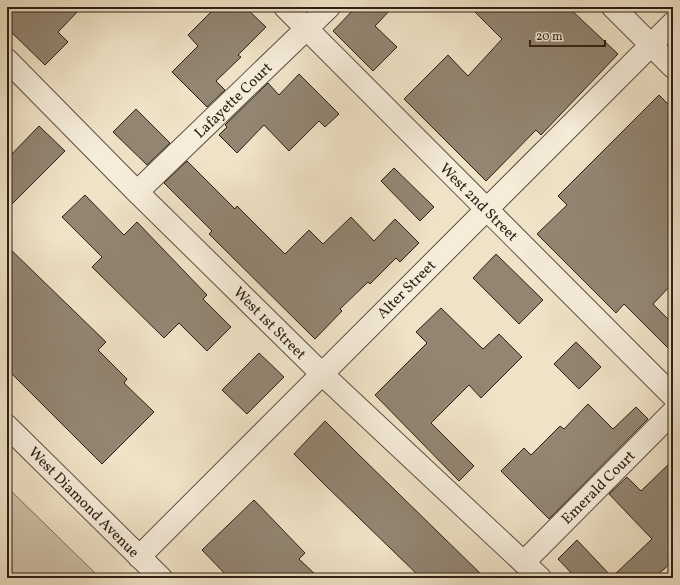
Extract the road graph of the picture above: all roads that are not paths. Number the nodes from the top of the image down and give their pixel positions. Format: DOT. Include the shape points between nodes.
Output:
graph roads {
  1 [pos="285,7"];
  2 [pos="329,7"];
  3 [pos="613,7"];
  4 [pos="673,23"];
  5 [pos="307,29"];
  6 [pos="651,45"];
  7 [pos="7,60"];
  8 [pos="673,67"];
  9 [pos="137,192"];
  10 [pos="486,209"];
  11 [pos="321,373"];
  12 [pos="673,396"];
  13 [pos="673,412"];
  14 [pos="7,426"];
  15 [pos="139,557"];
  16 [pos="524,562"];
  17 [pos="161,578"];
  18 [pos="540,578"];
  1 -- 5 [label="street, West 2nd Street"];
  2 -- 5 [label="street, Lafayette Court"];
  3 -- 6 [label="street"];
  4 -- 6 [label="street, Alter Street"];
  5 -- 9 [label="street, Lafayette Court"];
  5 -- 10 [label="street, West 2nd Street"];
  6 -- 8 [label="street"];
  6 -- 10 [label="street, Alter Street"];
  7 -- 9 [label="street, West 1st Street"];
  9 -- 11 [label="street, West 1st Street"];
  10 -- 11 [label="street, Alter Street"];
  10 -- 12 [label="street, West 2nd Street"];
  11 -- 15 [label="street, Alter Street"];
  11 -- 16 [label="street, West 1st Street"];
  13 -- 16 [label="street, Emerald Court"];
  14 -- 15 [label="street, West Diamond Avenue"];
  15 -- 17 [label="street, West Diamond Avenue"];
  16 -- 18 [label="street, West 1st Street"];
}
